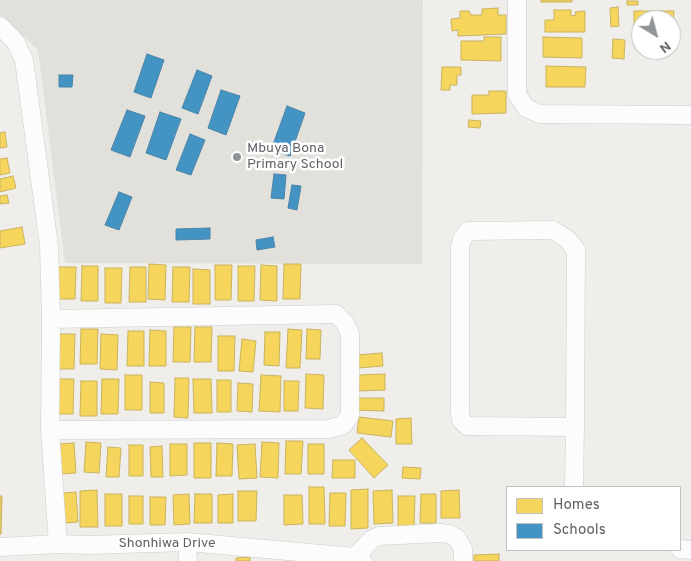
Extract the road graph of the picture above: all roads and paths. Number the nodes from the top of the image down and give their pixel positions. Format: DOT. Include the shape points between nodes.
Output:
graph roads {
  1 [pos="517,0"];
  2 [pos="0,26"];
  3 [pos="691,115"];
  4 [pos="51,319"];
  5 [pos="575,427"];
  6 [pos="50,430"];
  7 [pos="574,486"];
  8 [pos="187,542"];
  9 [pos="58,544"];
  10 [pos="0,547"];
  11 [pos="88,553"];
  12 [pos="359,559"];
  13 [pos="188,561"];
  14 [pos="463,561"];
  1 -- 3 [label="street" via="517,94 526,108 540,114"];
  2 -- 4 [label="street" via="15,41 24,60 49,246"];
  4 -- 6 [label="street"];
  4 -- 6 [label="street" via="336,314 350,334 350,416 343,425 329,428"];
  5 -- 5 [label="street" via="576,250 553,230 468,232 460,248 462,420 467,426"];
  5 -- 7 [label="street"];
  6 -- 9 [label="street"];
  8 -- 11 [label="street, Shonhiwa Drive"];
  8 -- 12 [label="street, Shonhiwa Drive"];
  8 -- 13 [label="street"];
  9 -- 10 [label="street, Shonhiwa Drive"];
  9 -- 11 [label="street, Shonhiwa Drive"];
  12 -- 14 [label="street" via="372,539 379,536 440,533 458,538"];
}
